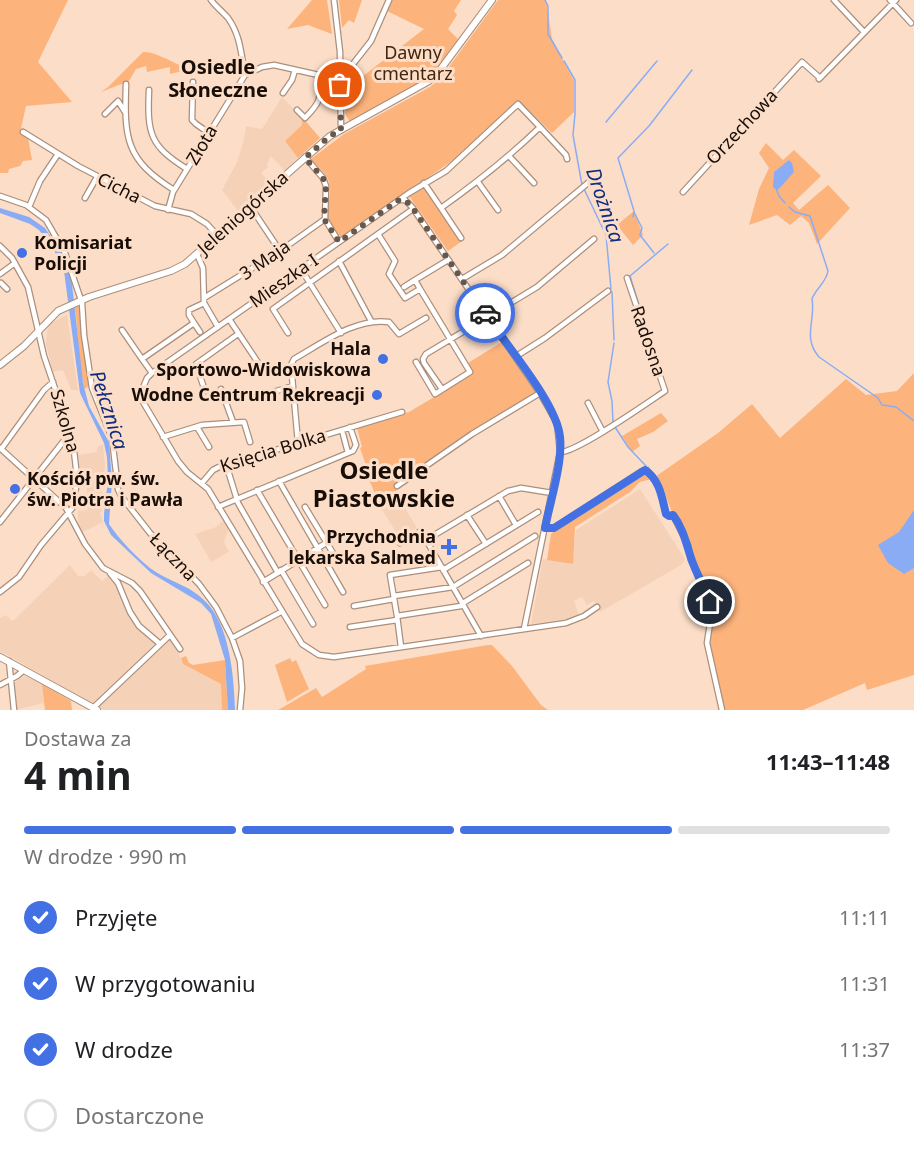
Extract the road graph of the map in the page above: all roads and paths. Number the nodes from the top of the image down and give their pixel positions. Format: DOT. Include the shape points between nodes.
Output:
graph roads {
  1 [pos="211,0"];
  2 [pos="334,0"];
  3 [pos="389,0"];
  4 [pos="492,0"];
  5 [pos="834,0"];
  6 [pos="893,1"];
  7 [pos="911,23"];
  8 [pos="864,32"];
  9 [pos="295,70"];
  10 [pos="245,75"];
  11 [pos="320,76"];
  12 [pos="341,78"];
  13 [pos="193,82"];
  14 [pos="126,84"];
  15 [pos="150,90"];
  16 [pos="284,93"];
  17 [pos="297,110"];
  18 [pos="125,112"];
  19 [pos="105,114"];
  20 [pos="341,116"];
  21 [pos="352,124"];
  22 [pos="540,127"];
  23 [pos="341,130"];
  24 [pos="23,132"];
  25 [pos="209,133"];
  26 [pos="58,154"];
  27 [pos="509,156"];
  28 [pos="305,158"];
  29 [pos="567,159"];
  30 [pos="187,169"];
  31 [pos="98,177"];
  32 [pos="595,177"];
  33 [pos="478,182"];
  34 [pos="424,183"];
  35 [pos="534,183"];
  36 [pos="174,190"];
  37 [pos="682,192"];
  38 [pos="0,196"];
  39 [pos="85,198"];
  40 [pos="399,200"];
  41 [pos="250,206"];
  42 [pos="29,207"];
  43 [pos="441,208"];
  44 [pos="168,210"];
  45 [pos="498,210"];
  46 [pos="410,211"];
  47 [pos="324,219"];
  48 [pos="378,234"];
  49 [pos="217,235"];
  50 [pos="461,238"];
  51 [pos="594,239"];
  52 [pos="339,242"];
  53 [pos="0,246"];
  54 [pos="280,251"];
  55 [pos="197,254"];
  56 [pos="448,260"];
  57 [pos="339,261"];
  58 [pos="15,263"];
  59 [pos="301,269"];
  60 [pos="0,274"];
  61 [pos="627,278"];
  62 [pos="462,279"];
  63 [pos="415,280"];
  64 [pos="0,283"];
  65 [pos="309,283"];
  66 [pos="404,287"];
  67 [pos="7,289"];
  68 [pos="420,289"];
  69 [pos="608,291"];
  70 [pos="78,301"];
  71 [pos="204,301"];
  72 [pos="488,317"];
  73 [pos="426,318"];
  74 [pos="229,319"];
  75 [pos="371,321"];
  76 [pos="194,323"];
  77 [pos="218,327"];
  78 [pos="39,329"];
  79 [pos="122,330"];
  80 [pos="200,332"];
  81 [pos="288,333"];
  82 [pos="341,333"];
  83 [pos="238,334"];
  84 [pos="451,339"];
  85 [pos="515,357"];
  86 [pos="142,359"];
  87 [pos="416,362"];
  88 [pos="0,365"];
  89 [pos="152,373"];
  90 [pos="265,373"];
  91 [pos="53,382"];
  92 [pos="293,386"];
  93 [pos="221,389"];
  94 [pos="442,389"];
  95 [pos="205,391"];
  96 [pos="540,393"];
  97 [pos="260,396"];
  98 [pos="588,403"];
  99 [pos="402,412"];
  100 [pos="233,422"];
  101 [pos="197,427"];
  102 [pos="350,428"];
  103 [pos="603,432"];
  104 [pos="70,433"];
  105 [pos="343,434"];
  106 [pos="163,437"];
  107 [pos="250,442"];
  108 [pos="298,443"];
  109 [pos="209,447"];
  110 [pos="1,449"];
  111 [pos="560,452"];
  112 [pos="348,453"];
  113 [pos="226,464"];
  114 [pos="34,478"];
  115 [pos="279,481"];
  116 [pos="202,483"];
  117 [pos="397,486"];
  118 [pos="257,490"];
  119 [pos="552,493"];
  120 [pos="499,496"];
  121 [pos="237,498"];
  122 [pos="218,507"];
  123 [pos="305,507"];
  124 [pos="68,512"];
  125 [pos="538,512"];
  126 [pos="467,515"];
  127 [pos="0,522"];
  128 [pos="516,525"];
  129 [pos="545,528"];
  130 [pos="535,536"];
  131 [pos="426,540"];
  132 [pos="326,543"];
  133 [pos="400,543"];
  134 [pos="486,544"];
  135 [pos="318,548"];
  136 [pos="298,560"];
  137 [pos="339,563"];
  138 [pos="528,563"];
  139 [pos="443,568"];
  140 [pos="280,571"];
  141 [pos="110,573"];
  142 [pos="124,579"];
  143 [pos="262,582"];
  144 [pos="118,583"];
  145 [pos="453,587"];
  146 [pos="0,592"];
  147 [pos="343,592"];
  148 [pos="394,598"];
  149 [pos="463,603"];
  150 [pos="326,605"];
  151 [pos="354,606"];
  152 [pos="597,607"];
  153 [pos="281,612"];
  154 [pos="397,618"];
  155 [pos="313,624"];
  156 [pos="350,627"];
  157 [pos="524,629"];
  158 [pos="170,635"];
  159 [pos="481,636"];
  160 [pos="232,638"];
  161 [pos="159,643"];
  162 [pos="401,647"];
  163 [pos="180,649"];
  164 [pos="0,657"];
  165 [pos="9,662"];
  166 [pos="20,668"];
  167 [pos="10,672"];
  168 [pos="10,680"];
  169 [pos="0,685"];
  170 [pos="95,709"];
  171 [pos="14,710"];
  172 [pos="240,710"];
  173 [pos="722,710"];
  1 -- 10 [label="street" via="228,18 237,36"];
  2 -- 12 [label="street"];
  3 -- 12 [label="street" via="371,41"];
  4 -- 21 [label="main road, Jeleniogórska" via="429,81"];
  5 -- 8 [label="street"];
  6 -- 7 [label="street"];
  6 -- 8 [label="street"];
  8 -- 37 [label="street, Orzechowa" via="819,79 802,62"];
  9 -- 10 [label="street" via="270,65"];
  9 -- 11 [label="street"];
  9 -- 16 [label="street"];
  10 -- 25 [label="street, Złota"];
  11 -- 12 [label="street"];
  11 -- 17 [label="street" via="317,106 305,118"];
  12 -- 20 [label="street"];
  13 -- 25 [label="street" via="192,120"];
  14 -- 18 [label="street"];
  15 -- 30 [label="street" via="154,138 164,154"];
  18 -- 19 [label="street" via="118,101"];
  18 -- 36 [label="street" via="127,136 140,162"];
  20 -- 21 [label="street" via="345,123"];
  20 -- 23 [label="street"];
  21 -- 23 [label="main road, Jeleniogórska"];
  22 -- 27 [label="street"];
  22 -- 29 [label="street"];
  22 -- 34 [label="street, Mieszka I" via="518,104 449,168"];
  23 -- 28 [label="main road, Jeleniogórska"];
  24 -- 26 [label="street, Cicha"];
  25 -- 30 [label="street, Złota"];
  26 -- 31 [label="street, Cicha"];
  26 -- 42 [label="street"];
  27 -- 33 [label="street"];
  27 -- 35 [label="street"];
  28 -- 41 [label="main road, Jeleniogórska"];
  28 -- 47 [label="street" via="326,186"];
  30 -- 36 [label="street, Złota"];
  31 -- 39 [label="street"];
  31 -- 44 [label="street, Cicha"];
  32 -- 62 [label="street" via="502,255"];
  33 -- 43 [label="street"];
  33 -- 45 [label="street"];
  34 -- 40 [label="street, Mieszka I"];
  34 -- 43 [label="street"];
  36 -- 44 [label="street, Złota"];
  38 -- 42 [label="street"];
  40 -- 52 [label="street, Mieszka I"];
  40 -- 56 [label="street" via="408,202"];
  41 -- 49 [label="main road, Jeleniogórska"];
  41 -- 54 [label="street"];
  42 -- 70 [label="street, Łączna" via="52,228 65,253"];
  43 -- 50 [label="street"];
  44 -- 49 [label="street, Cicha" via="191,214"];
  46 -- 48 [label="street"];
  47 -- 52 [label="street"];
  47 -- 54 [label="street, 3 Maja"];
  48 -- 57 [label="street"];
  48 -- 68 [label="street" via="395,261 389,274 405,298"];
  49 -- 55 [label="main road, Jeleniogórska"];
  51 -- 72 [label="street" via="537,287"];
  52 -- 59 [label="street, Mieszka I"];
  53 -- 58 [label="street, Szkolna"];
  54 -- 71 [label="street, 3 Maja"];
  55 -- 70 [label="main road, Jeleniogórska" via="171,271"];
  55 -- 71 [label="street" via="203,268"];
  56 -- 62 [label="street"];
  56 -- 63 [label="street"];
  57 -- 65 [label="street"];
  57 -- 75 [label="street"];
  58 -- 60 [label="street"];
  58 -- 78 [label="street, Szkolna" via="28,287"];
  59 -- 65 [label="street"];
  59 -- 74 [label="street, Mieszka I"];
  61 -- 103 [label="street, Radosna" via="665,391"];
  62 -- 72 [label="street"];
  63 -- 66 [label="street"];
  63 -- 68 [label="street"];
  64 -- 67 [label="street"];
  65 -- 81 [label="street" via="273,309"];
  65 -- 82 [label="street"];
  68 -- 84 [label="street"];
  69 -- 85 [label="street"];
  70 -- 78 [label="main road, Jeleniogórska" via="49,318"];
  70 -- 160 [label="street, Łączna" via="92,388 112,438 121,496 150,533 200,584"];
  71 -- 76 [label="street" via="189,310"];
  71 -- 77 [label="street"];
  72 -- 84 [label="street"];
  72 -- 85 [label="street"];
  73 -- 75 [label="street" via="399,334 389,322"];
  74 -- 77 [label="street, Mieszka I"];
  74 -- 83 [label="street"];
  75 -- 82 [label="street"];
  76 -- 80 [label="street"];
  76 -- 86 [label="street"];
  77 -- 89 [label="street, Mieszka I"];
  78 -- 88 [label="main road, Jeleniogórska"];
  78 -- 91 [label="street, Szkolna"];
  79 -- 86 [label="street"];
  82 -- 92 [label="street" via="294,359"];
  83 -- 90 [label="street"];
  83 -- 95 [label="street" via="196,364"];
  84 -- 94 [label="street" via="423,359"];
  84 -- 94 [label="street" via="470,372"];
  85 -- 96 [label="street"];
  86 -- 89 [label="street"];
  87 -- 94 [label="street" via="435,394"];
  89 -- 106 [label="street" via="141,396"];
  91 -- 104 [label="street, Szkolna"];
  91 -- 110 [label="street"];
  92 -- 97 [label="street"];
  92 -- 108 [label="street"];
  93 -- 100 [label="street"];
  96 -- 111 [label="street" via="557,423"];
  96 -- 117 [label="street"];
  98 -- 103 [label="street"];
  99 -- 102 [label="street, Księcia Bolka"];
  100 -- 101 [label="street"];
  100 -- 107 [label="street" via="244,422"];
  101 -- 106 [label="street"];
  101 -- 109 [label="street"];
  102 -- 108 [label="street, Księcia Bolka"];
  102 -- 112 [label="street, Księcia Bolka" via="356,448"];
  103 -- 111 [label="street, Radosna"];
  104 -- 114 [label="street"];
  104 -- 124 [label="street, Szkolna" via="77,477 76,503"];
  105 -- 112 [label="street, Księcia Bolka"];
  106 -- 116 [label="street" via="182,468"];
  108 -- 113 [label="street, Księcia Bolka"];
  110 -- 114 [label="street"];
  111 -- 119 [label="street"];
  112 -- 115 [label="street"];
  113 -- 116 [label="street, Księcia Bolka" via="213,470"];
  113 -- 121 [label="street"];
  114 -- 124 [label="street"];
  114 -- 127 [label="street"];
  115 -- 118 [label="street"];
  115 -- 135 [label="street"];
  116 -- 122 [label="street"];
  118 -- 121 [label="street"];
  118 -- 136 [label="street"];
  119 -- 120 [label="street" via="521,488"];
  119 -- 129 [label="street"];
  120 -- 126 [label="street"];
  120 -- 128 [label="street"];
  121 -- 122 [label="street"];
  121 -- 140 [label="street"];
  122 -- 143 [label="street"];
  123 -- 132 [label="street"];
  124 -- 141 [label="street" via="85,544"];
  124 -- 146 [label="street" via="19,577"];
  125 -- 128 [label="street"];
  126 -- 131 [label="street"];
  126 -- 134 [label="street"];
  128 -- 134 [label="street"];
  129 -- 157 [label="street"];
  129 -- 173 [label="street" via="554,528 645,470 651,474 658,484 666,514 673,515 680,526 710,602 707,643"];
  130 -- 145 [label="street"];
  131 -- 133 [label="street" via="421,531"];
  131 -- 139 [label="street"];
  132 -- 135 [label="street"];
  132 -- 137 [label="street"];
  134 -- 139 [label="street"];
  135 -- 136 [label="street"];
  135 -- 147 [label="street"];
  136 -- 140 [label="street"];
  136 -- 150 [label="street"];
  138 -- 149 [label="street"];
  139 -- 145 [label="street"];
  139 -- 148 [label="street" via="390,575"];
  140 -- 143 [label="street"];
  140 -- 155 [label="street"];
  141 -- 142 [label="street"];
  141 -- 144 [label="street"];
  142 -- 144 [label="street"];
  142 -- 158 [label="street" via="140,591"];
  143 -- 153 [label="street"];
  144 -- 161 [label="street" via="139,627"];
  145 -- 148 [label="street"];
  145 -- 149 [label="street"];
  148 -- 151 [label="street"];
  148 -- 154 [label="street"];
  149 -- 154 [label="street" via="459,607"];
  149 -- 159 [label="street"];
  152 -- 157 [label="street" via="576,620"];
  153 -- 160 [label="street"];
  153 -- 162 [label="street" via="302,644 319,655 334,657"];
  154 -- 156 [label="street"];
  154 -- 162 [label="street"];
  157 -- 159 [label="street"];
  158 -- 161 [label="street"];
  158 -- 163 [label="street"];
  159 -- 162 [label="street"];
  160 -- 172 [label="street, Łączna" via="241,666"];
  161 -- 170 [label="street"];
  164 -- 165 [label="main road"];
  165 -- 166 [label="main road"];
  165 -- 167 [label="street"];
  166 -- 167 [label="street"];
  166 -- 168 [label="street"];
  166 -- 170 [label="main road"];
  167 -- 168 [label="street"];
  168 -- 169 [label="street"];
  168 -- 171 [label="street"];
}
